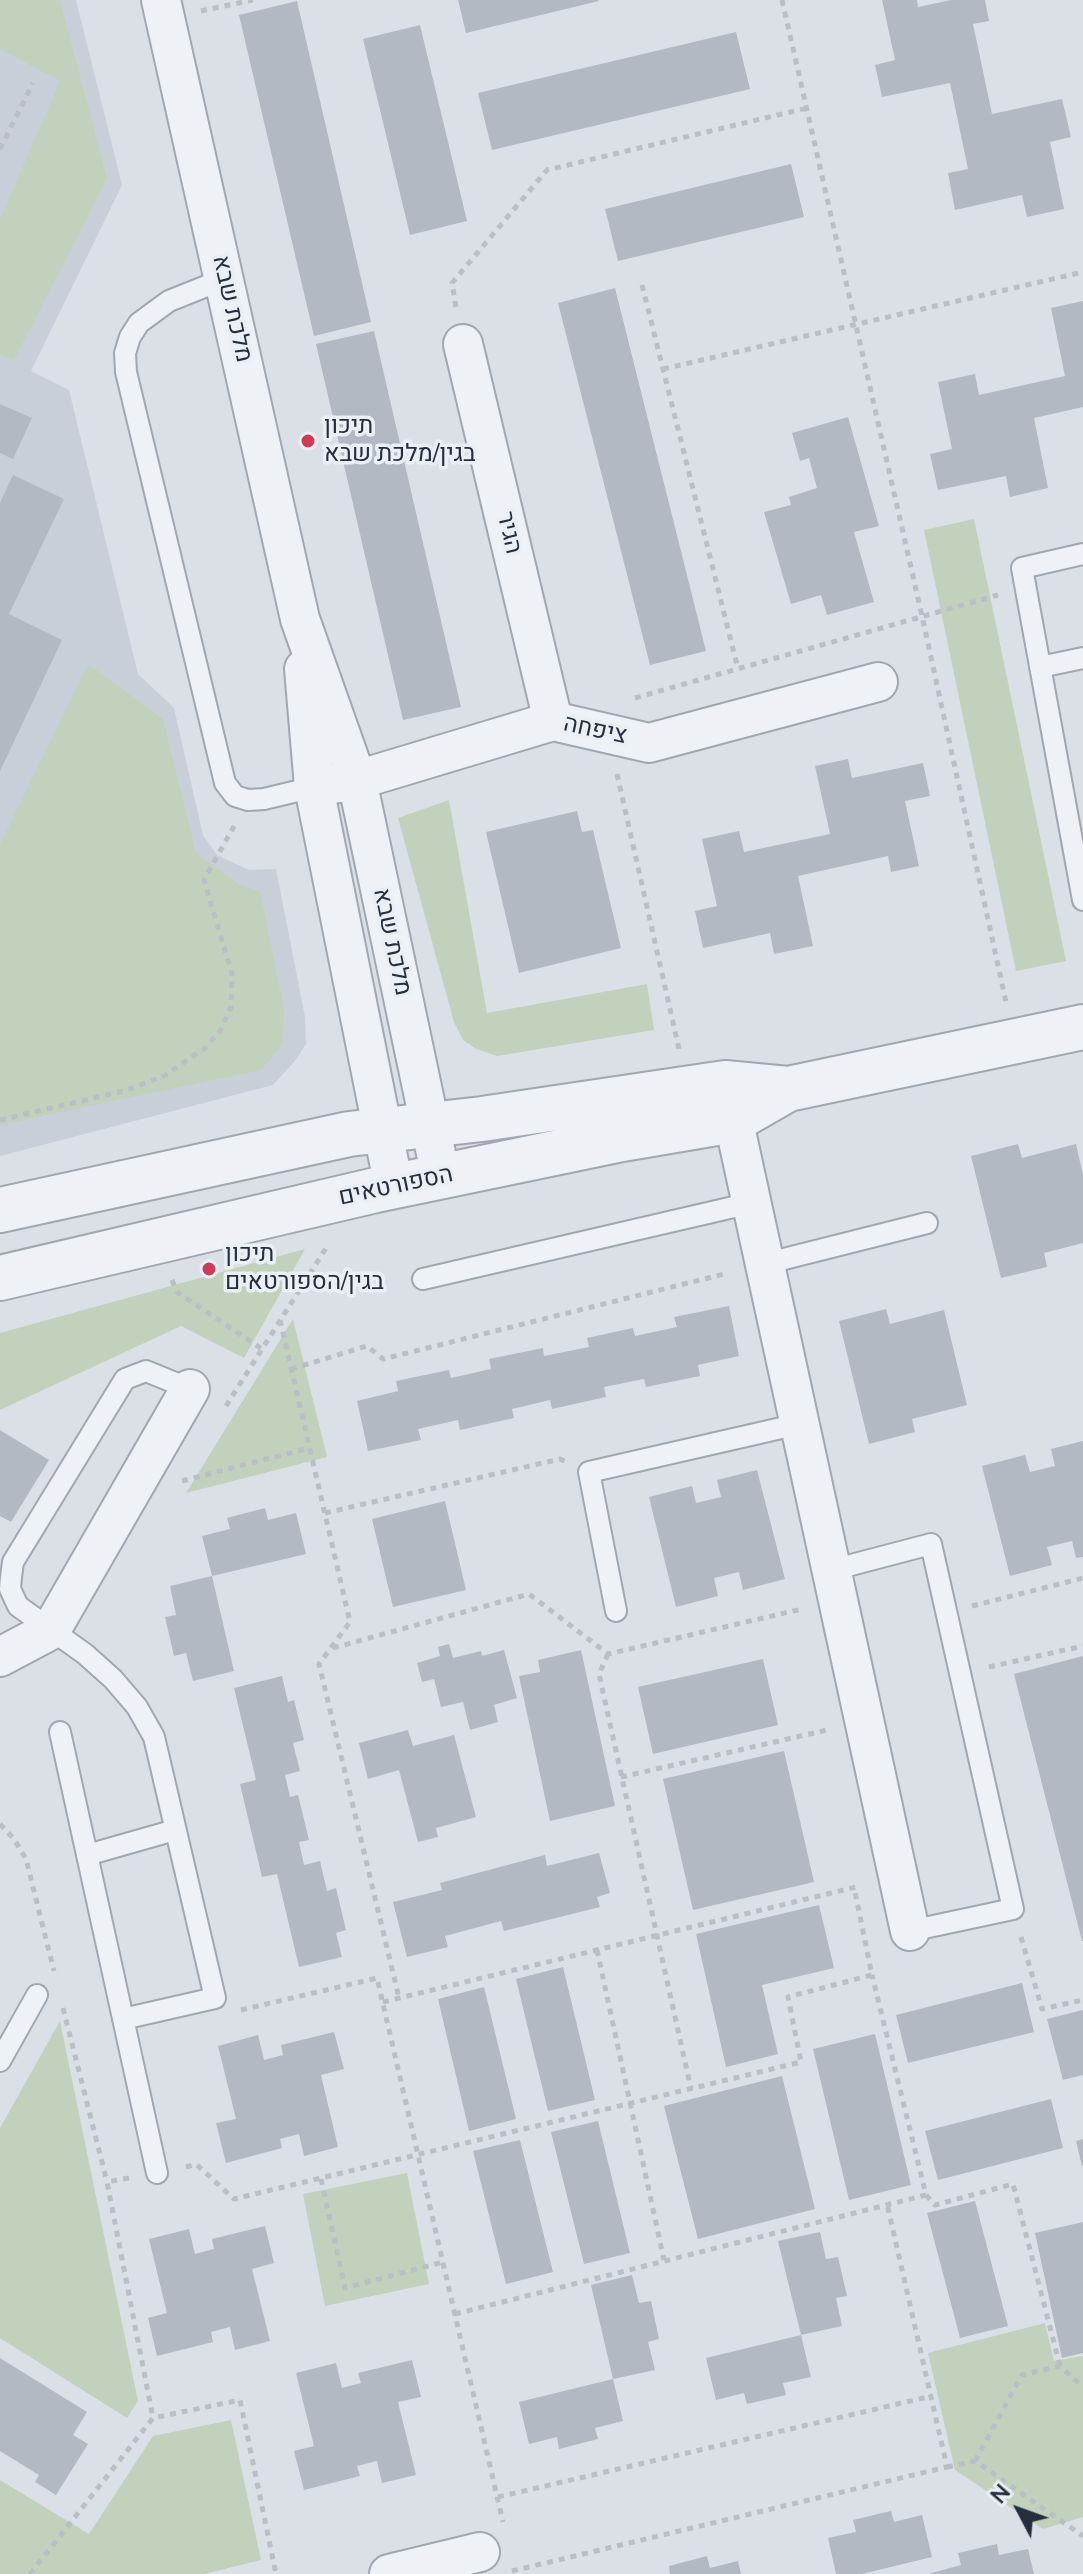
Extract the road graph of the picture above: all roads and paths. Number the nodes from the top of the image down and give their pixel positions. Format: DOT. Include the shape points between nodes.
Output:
graph roads {
  1 [pos="253,0"];
  2 [pos="782,0"];
  3 [pos="163,9"];
  4 [pos="33,83"];
  5 [pos="807,108"];
  6 [pos="0,149"];
  7 [pos="1083,272"];
  8 [pos="224,279"];
  9 [pos="642,285"];
  10 [pos="856,325"];
  11 [pos="463,344"];
  12 [pos="663,369"];
  13 [pos="1083,554"];
  14 [pos="1026,587"];
  15 [pos="922,616"];
  16 [pos="300,619"];
  17 [pos="1083,658"];
  18 [pos="1040,667"];
  19 [pos="738,669"];
  20 [pos="878,682"];
  21 [pos="616,718"];
  22 [pos="553,721"];
  23 [pos="357,780"];
  24 [pos="314,787"];
  25 [pos="248,800"];
  26 [pos="1083,900"];
  27 [pos="1083,1027"];
  28 [pos="1015,1040"];
  29 [pos="716,1097"];
  30 [pos="0,1120"];
  31 [pos="429,1124"];
  32 [pos="383,1129"];
  33 [pos="441,1177"];
  34 [pos="394,1187"];
  35 [pos="751,1203"];
  36 [pos="0,1210"];
  37 [pos="927,1223"];
  38 [pos="154,1242"];
  39 [pos="764,1264"];
  40 [pos="0,1278"];
  41 [pos="423,1279"];
  42 [pos="280,1320"];
  43 [pos="262,1349"];
  44 [pos="291,1369"];
  45 [pos="190,1389"];
  46 [pos="799,1424"];
  47 [pos="309,1448"];
  48 [pos="589,1472"];
  49 [pos="177,1482"];
  50 [pos="325,1513"];
  51 [pos="1083,1578"];
  52 [pos="835,1585"];
  53 [pos="616,1611"];
  54 [pos="947,1612"];
  55 [pos="51,1630"];
  56 [pos="1083,1646"];
  57 [pos="332,1648"];
  58 [pos="608,1654"];
  59 [pos="0,1657"];
  60 [pos="961,1674"];
  61 [pos="865,1721"];
  62 [pos="60,1732"];
  63 [pos="621,1777"];
  64 [pos="175,1830"];
  65 [pos="87,1855"];
  66 [pos="899,1877"];
  67 [pos="854,1887"];
  68 [pos="1013,1909"];
  69 [pos="910,1931"];
  70 [pos="656,1936"];
  71 [pos="597,1950"];
  72 [pos="872,1975"];
  73 [pos="37,1995"];
  74 [pos="215,1998"];
  75 [pos="399,1998"];
  76 [pos="1083,2000"];
  77 [pos="383,2002"];
  78 [pos="123,2019"];
  79 [pos="0,2061"];
  80 [pos="691,2089"];
  81 [pos="631,2104"];
  82 [pos="418,2156"];
  83 [pos="157,2173"];
  84 [pos="321,2179"];
  85 [pos="926,2195"];
  86 [pos="887,2204"];
  87 [pos="664,2260"];
  88 [pos="443,2262"];
  89 [pos="455,2314"];
  90 [pos="1060,2366"];
  91 [pos="1083,2387"];
  92 [pos="932,2396"];
  93 [pos="153,2418"];
  94 [pos="975,2461"];
  95 [pos="947,2467"];
  96 [pos="498,2497"];
  97 [pos="1083,2536"];
  98 [pos="494,2548"];
  99 [pos="30,2574"];
  100 [pos="276,2574"];
  101 [pos="389,2574"];
  1 -- 3 [label="path"];
  2 -- 5 [label="path"];
  3 -- 8 [label="street, מלכת שבא"];
  4 -- 6 [label="path"];
  5 -- 10 [label="path"];
  5 -- 11 [label="path" via="547,170 452,283"];
  7 -- 10 [label="path"];
  8 -- 16 [label="street, מלכת שבא"];
  8 -- 25 [label="lane" via="153,311 139,323 125,353 222,774 229,791"];
  9 -- 12 [label="path"];
  10 -- 12 [label="path"];
  10 -- 15 [label="path"];
  11 -- 22 [label="street, הגיר"];
  12 -- 19 [label="path"];
  13 -- 14 [label="lane" via="1022,568"];
  14 -- 15 [label="path"];
  14 -- 18 [label="lane"];
  15 -- 19 [label="path"];
  15 -- 28 [label="path"];
  16 -- 23 [label="street, מלכת שבא"];
  16 -- 24 [label="street, מלכת שבא"];
  17 -- 18 [label="lane"];
  18 -- 26 [label="lane"];
  19 -- 21 [label="path"];
  20 -- 21 [label="street, ציפחה" via="649,743"];
  21 -- 22 [label="street, ציפחה"];
  21 -- 29 [label="path"];
  22 -- 23 [label="street, ציפחה"];
  23 -- 24 [label="street, ציפחה"];
  23 -- 31 [label="street, מלכת שבא"];
  24 -- 25 [label="lane"];
  24 -- 32 [label="street, מלכת שבא"];
  25 -- 30 [label="path" via="204,880 232,974 231,1007 220,1031 164,1076 124,1091"];
  27 -- 28 [label="street, הספורטאים"];
  28 -- 29 [label="street, הספורטאים" via="788,1089"];
  29 -- 31 [label="street, הספורטאים"];
  29 -- 33 [label="street, הספורטאים" via="622,1139"];
  29 -- 35 [label="street"];
  31 -- 32 [label="street, הספורטאים"];
  31 -- 33 [label="street, מלכת שבא"];
  32 -- 34 [label="street, מלכת שבא"];
  32 -- 36 [label="street, הספורטאים"];
  33 -- 34 [label="street, הספורטאים"];
  34 -- 38 [label="street, הספורטאים"];
  35 -- 39 [label="street"];
  35 -- 41 [label="lane"];
  37 -- 39 [label="lane"];
  38 -- 40 [label="street, הספורטאים"];
  38 -- 43 [label="path" via="177,1292"];
  39 -- 44 [label="path" via="383,1359 367,1346"];
  39 -- 46 [label="street"];
  42 -- 44 [label="path"];
  44 -- 47 [label="path"];
  45 -- 55 [label="street"];
  45 -- 55 [label="lane" via="146,1371 125,1379 13,1562 10,1589 18,1606"];
  46 -- 48 [label="lane"];
  46 -- 52 [label="street"];
  47 -- 49 [label="path"];
  47 -- 50 [label="path"];
  48 -- 50 [label="path" via="560,1459"];
  48 -- 53 [label="lane"];
  50 -- 57 [label="path" via="350,1622"];
  51 -- 54 [label="path"];
  52 -- 54 [label="lane" via="931,1544"];
  52 -- 58 [label="path"];
  52 -- 61 [label="street"];
  54 -- 60 [label="lane"];
  55 -- 59 [label="street"];
  55 -- 64 [label="lane" via="113,1679 146,1722"];
  56 -- 60 [label="path"];
  57 -- 58 [label="path" via="529,1594"];
  57 -- 75 [label="path" via="319,1664"];
  58 -- 63 [label="path" via="599,1674"];
  60 -- 68 [label="lane"];
  61 -- 63 [label="path"];
  61 -- 66 [label="street"];
  62 -- 65 [label="lane"];
  63 -- 70 [label="path"];
  64 -- 65 [label="lane"];
  64 -- 74 [label="lane"];
  65 -- 78 [label="lane"];
  66 -- 67 [label="path"];
  66 -- 69 [label="street"];
  67 -- 70 [label="path"];
  67 -- 72 [label="path"];
  68 -- 69 [label="lane"];
  68 -- 76 [label="path" via="1042,2009"];
  70 -- 71 [label="path"];
  70 -- 80 [label="path"];
  71 -- 75 [label="path"];
  71 -- 81 [label="path"];
  72 -- 80 [label="path" via="788,1997 801,2062"];
  72 -- 85 [label="path"];
  73 -- 79 [label="lane"];
  74 -- 77 [label="path" via="243,2011 377,1978"];
  74 -- 78 [label="lane"];
  75 -- 77 [label="path"];
  77 -- 82 [label="path"];
  78 -- 83 [label="lane"];
  80 -- 81 [label="path"];
  81 -- 82 [label="path"];
  81 -- 87 [label="path"];
  82 -- 84 [label="path"];
  82 -- 88 [label="path"];
  83 -- 84 [label="path" via="196,2164 234,2199"];
  83 -- 93 [label="path" via="107,2182"];
  84 -- 88 [label="path" via="345,2288"];
  85 -- 86 [label="path"];
  85 -- 90 [label="path" via="935,2205 1013,2184"];
  86 -- 87 [label="path"];
  86 -- 92 [label="path"];
  87 -- 89 [label="path"];
  88 -- 89 [label="path"];
  89 -- 96 [label="path"];
  90 -- 91 [label="path"];
  90 -- 94 [label="path" via="1022,2375"];
  92 -- 95 [label="path"];
  92 -- 96 [label="path"];
  93 -- 99 [label="path"];
  93 -- 100 [label="path" via="240,2400"];
  94 -- 95 [label="path"];
  94 -- 97 [label="path"];
  95 -- 98 [label="path" via="513,2573"];
  96 -- 98 [label="path"];
  98 -- 101 [label="street"];
}
